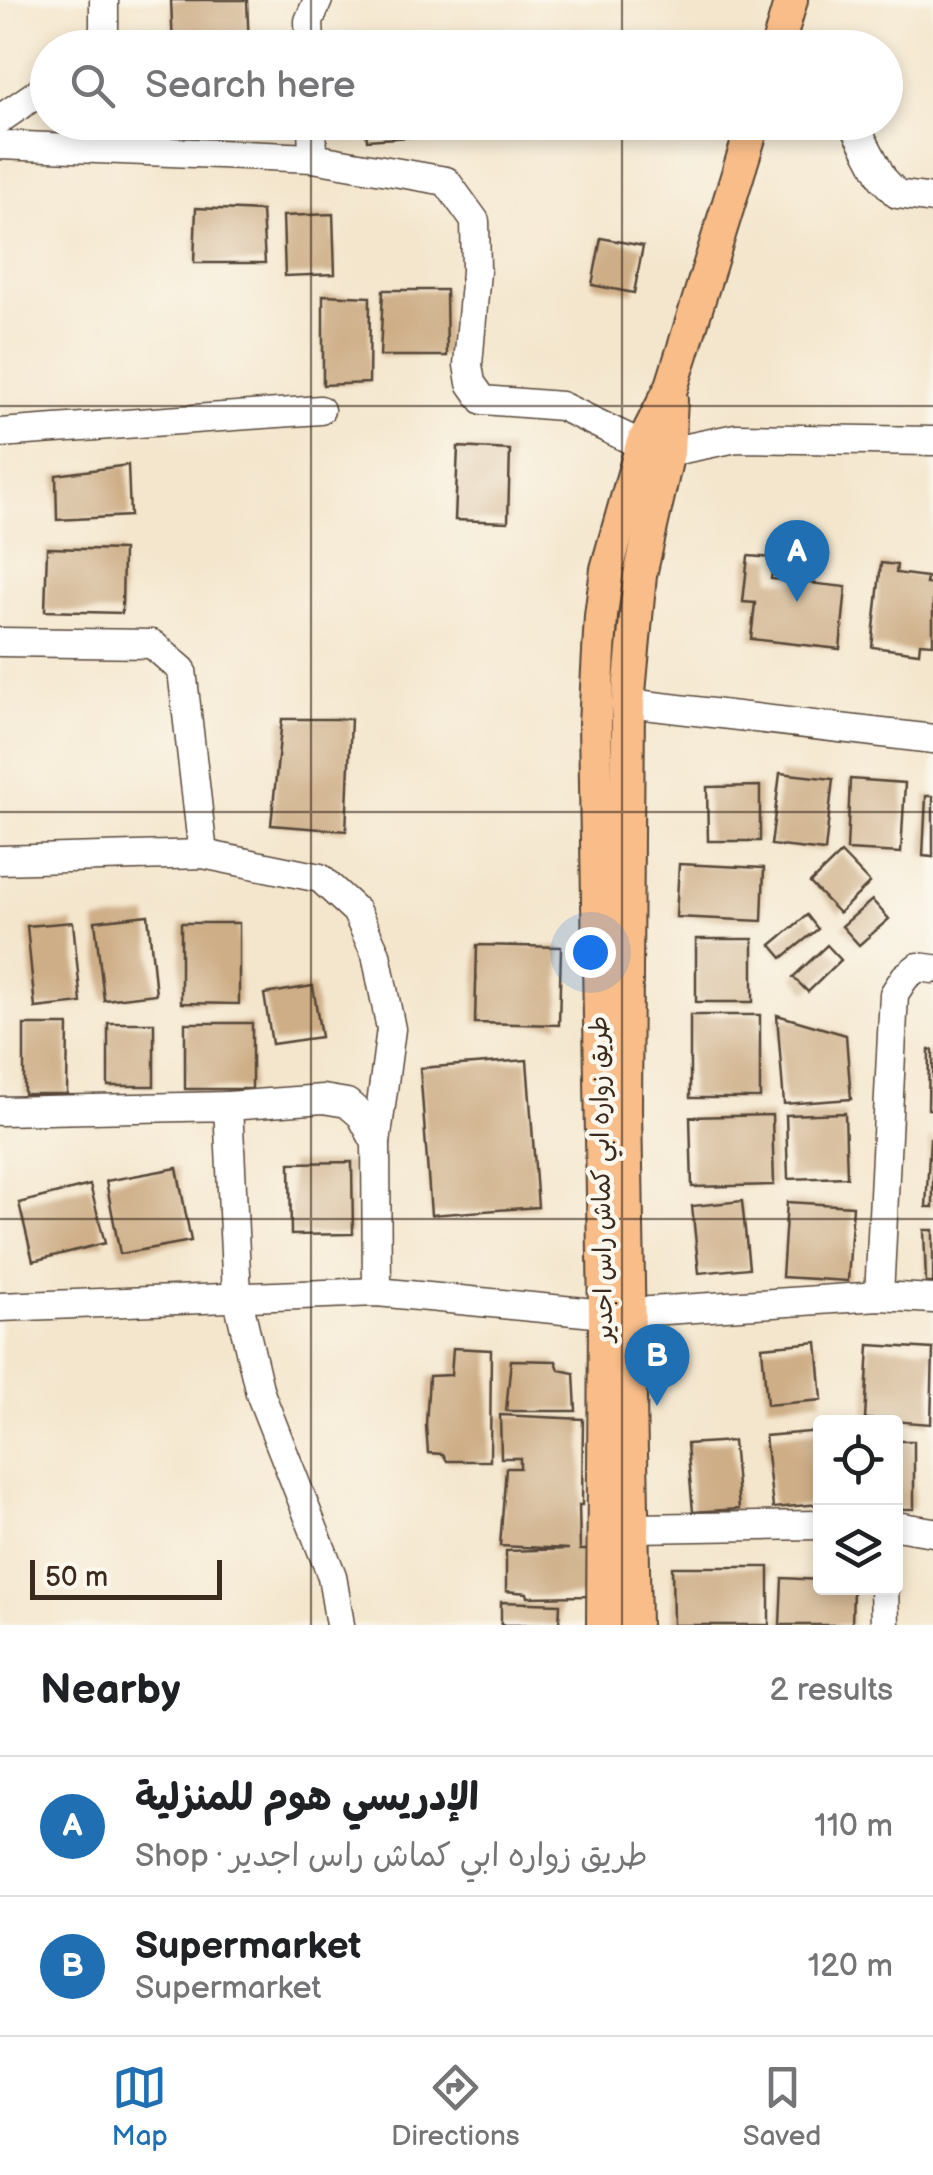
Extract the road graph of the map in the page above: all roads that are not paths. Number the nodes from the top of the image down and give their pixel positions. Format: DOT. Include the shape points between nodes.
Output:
graph roads {
  1 [pos="104,0"];
  2 [pos="318,0"];
  3 [pos="791,0"];
  4 [pos="104,30"];
  5 [pos="309,30"];
  6 [pos="783,30"];
  7 [pos="30,98"];
  8 [pos="0,119"];
  9 [pos="312,140"];
  10 [pos="748,140"];
  11 [pos="862,140"];
  12 [pos="0,145"];
  13 [pos="312,158"];
  14 [pos="933,199"];
  15 [pos="320,410"];
  16 [pos="0,433"];
  17 [pos="933,441"];
  18 [pos="655,448"];
  19 [pos="607,569"];
  20 [pos="640,576"];
  21 [pos="0,642"];
  22 [pos="628,703"];
  23 [pos="933,739"];
  24 [pos="203,854"];
  25 [pos="0,860"];
  26 [pos="933,969"];
  27 [pos="228,1106"];
  28 [pos="0,1111"];
  29 [pos="376,1144"];
  30 [pos="377,1292"];
  31 [pos="238,1295"];
  32 [pos="880,1296"];
  33 [pos="933,1299"];
  34 [pos="0,1307"];
  35 [pos="618,1314"];
  36 [pos="813,1525"];
  37 [pos="903,1527"];
  38 [pos="634,1528"];
  39 [pos="933,1532"];
  40 [pos="884,1595"];
  41 [pos="340,1625"];
  42 [pos="603,1625"];
  43 [pos="634,1625"];
  44 [pos="885,1625"];
  1 -- 4 [label="street"];
  2 -- 5 [label="street"];
  3 -- 6 [label="main road"];
  7 -- 8 [label="street"];
  9 -- 13 [label="street"];
  10 -- 18 [label="main road, طريق زواره ابي كماش راس اجدير"];
  11 -- 14 [label="street" via="896,194"];
  12 -- 13 [label="street"];
  13 -- 18 [label="street" via="446,181 476,221 468,365 483,400 560,406"];
  15 -- 16 [label="street"];
  17 -- 18 [label="street" via="736,438"];
  18 -- 19 [label="main road, طريق زواره ابي كماش راس اجدير"];
  18 -- 20 [label="main road"];
  19 -- 20 [label="main road"];
  19 -- 35 [label="main road, طريق زواره ابي كماش راس اجدير" via="595,724"];
  20 -- 22 [label="main road"];
  21 -- 24 [label="street" via="152,644 182,670"];
  22 -- 23 [label="street"];
  22 -- 35 [label="main road"];
  24 -- 25 [label="street"];
  24 -- 29 [label="street" via="320,878 356,911 376,954 391,1029"];
  26 -- 32 [label="street" via="918,968 894,994"];
  27 -- 28 [label="street"];
  27 -- 29 [label="street" via="323,1099 347,1104 362,1115"];
  27 -- 31 [label="street"];
  29 -- 30 [label="street"];
  30 -- 31 [label="street"];
  30 -- 35 [label="street"];
  31 -- 34 [label="street"];
  31 -- 41 [label="street" via="260,1394 332,1576"];
  32 -- 33 [label="street"];
  32 -- 35 [label="street"];
  35 -- 38 [label="main road"];
  35 -- 42 [label="main road, طريق زواره ابي كماش راس اجدير"];
  36 -- 38 [label="street"];
  37 -- 39 [label="street"];
  38 -- 43 [label="main road"];
  40 -- 44 [label="street"];
}
